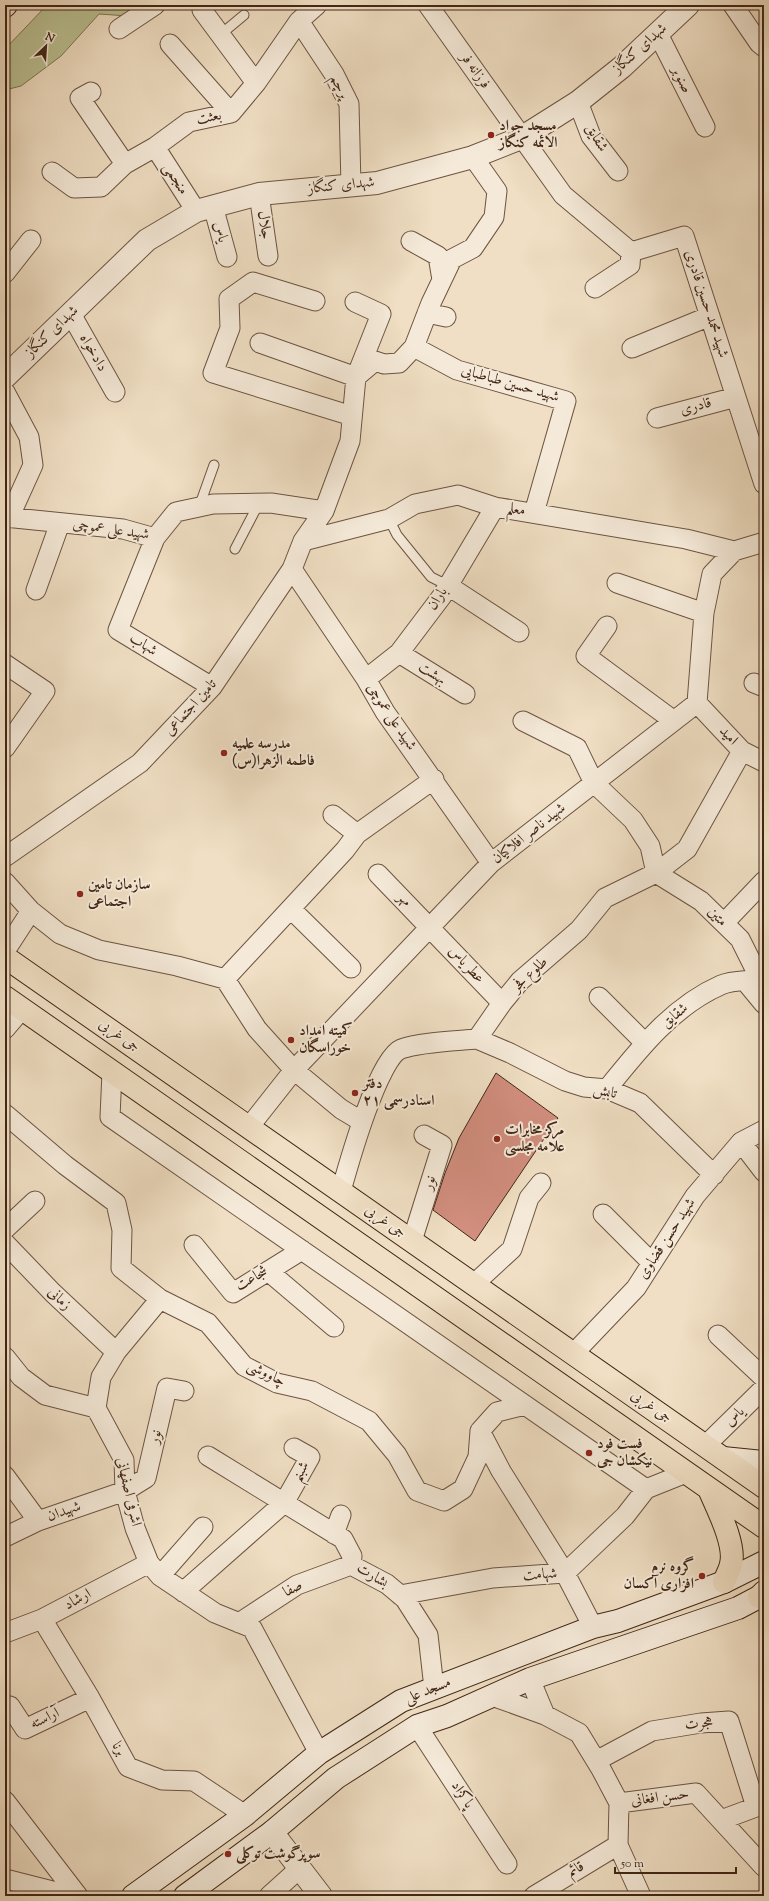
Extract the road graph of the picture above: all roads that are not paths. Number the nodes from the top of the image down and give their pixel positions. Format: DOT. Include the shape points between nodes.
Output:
graph roads {
  1 [pos="155,5"];
  2 [pos="317,5"];
  3 [pos="428,5"];
  4 [pos="733,5"];
  5 [pos="681,7"];
  6 [pos="202,10"];
  7 [pos="244,15"];
  8 [pos="299,21"];
  9 [pos="119,29"];
  10 [pos="658,34"];
  11 [pos="220,35"];
  12 [pos="170,44"];
  13 [pos="764,47"];
  14 [pos="256,83"];
  15 [pos="91,92"];
  16 [pos="578,102"];
  17 [pos="231,113"];
  18 [pos="705,127"];
  19 [pos="521,138"];
  20 [pos="155,147"];
  21 [pos="473,157"];
  22 [pos="126,164"];
  23 [pos="618,171"];
  24 [pos="52,172"];
  25 [pos="351,186"];
  26 [pos="259,194"];
  27 [pos="204,209"];
  28 [pos="31,240"];
  29 [pos="411,241"];
  30 [pos="631,252"];
  31 [pos="268,256"];
  32 [pos="227,257"];
  33 [pos="5,273"];
  34 [pos="442,280"];
  35 [pos="595,288"];
  36 [pos="315,301"];
  37 [pos="355,302"];
  38 [pos="427,312"];
  39 [pos="71,314"];
  40 [pos="710,316"];
  41 [pos="446,318"];
  42 [pos="260,343"];
  43 [pos="414,347"];
  44 [pos="632,348"];
  45 [pos="5,377"];
  46 [pos="356,377"];
  47 [pos="5,392"];
  48 [pos="115,392"];
  49 [pos="736,397"];
  50 [pos="352,416"];
  51 [pos="657,418"];
  52 [pos="757,440"];
  53 [pos="214,465"];
  54 [pos="764,484"];
  55 [pos="259,503"];
  56 [pos="199,507"];
  57 [pos="495,507"];
  58 [pos="324,511"];
  59 [pos="534,512"];
  60 [pos="7,518"];
  61 [pos="389,519"];
  62 [pos="60,523"];
  63 [pos="155,538"];
  64 [pos="303,541"];
  65 [pos="764,542"];
  66 [pos="235,549"];
  67 [pos="734,551"];
  68 [pos="292,569"];
  69 [pos="617,583"];
  70 [pos="447,586"];
  71 [pos="36,590"];
  72 [pos="704,613"];
  73 [pos="607,626"];
  74 [pos="519,632"];
  75 [pos="399,653"];
  76 [pos="5,664"];
  77 [pos="366,679"];
  78 [pos="212,687"];
  79 [pos="465,694"];
  80 [pos="697,703"];
  81 [pos="523,721"];
  82 [pos="674,721"];
  83 [pos="5,748"];
  84 [pos="742,751"];
  85 [pos="764,762"];
  86 [pos="434,779"];
  87 [pos="594,782"];
  88 [pos="334,815"];
  89 [pos="357,834"];
  90 [pos="5,857"];
  91 [pos="491,863"];
  92 [pos="656,873"];
  93 [pos="378,874"];
  94 [pos="764,881"];
  95 [pos="5,882"];
  96 [pos="291,909"];
  97 [pos="31,911"];
  98 [pos="724,923"];
  99 [pos="430,927"];
  100 [pos="5,951"];
  101 [pos="5,957"];
  102 [pos="351,968"];
  103 [pos="225,979"];
  104 [pos="756,979"];
  105 [pos="599,997"];
  106 [pos="502,1002"];
  107 [pos="14,1003"];
  108 [pos="764,1004"];
  109 [pos="5,1029"];
  110 [pos="477,1039"];
  111 [pos="644,1042"];
  112 [pos="294,1070"];
  113 [pos="112,1072"];
  114 [pos="607,1089"];
  115 [pos="5,1114"];
  116 [pos="361,1121"];
  117 [pos="249,1127"];
  118 [pos="764,1130"];
  119 [pos="424,1136"];
  120 [pos="741,1142"];
  121 [pos="764,1172"];
  122 [pos="714,1175"];
  123 [pos="541,1183"];
  124 [pos="341,1191"];
  125 [pos="35,1201"];
  126 [pos="604,1214"];
  127 [pos="5,1229"];
  128 [pos="412,1241"];
  129 [pos="5,1243"];
  130 [pos="194,1245"];
  131 [pos="302,1250"];
  132 [pos="652,1263"];
  133 [pos="268,1271"];
  134 [pos="474,1284"];
  135 [pos="160,1299"];
  136 [pos="334,1327"];
  137 [pos="718,1335"];
  138 [pos="116,1352"];
  139 [pos="574,1353"];
  140 [pos="5,1357"];
  141 [pos="764,1378"];
  142 [pos="764,1388"];
  143 [pos="184,1391"];
  144 [pos="525,1405"];
  145 [pos="96,1408"];
  146 [pos="480,1431"];
  147 [pos="706,1446"];
  148 [pos="294,1448"];
  149 [pos="208,1456"];
  150 [pos="723,1458"];
  151 [pos="764,1462"];
  152 [pos="686,1473"];
  153 [pos="5,1476"];
  154 [pos="764,1487"];
  155 [pos="646,1489"];
  156 [pos="709,1489"];
  157 [pos="125,1491"];
  158 [pos="284,1503"];
  159 [pos="341,1515"];
  160 [pos="38,1521"];
  161 [pos="203,1527"];
  162 [pos="764,1527"];
  163 [pos="334,1534"];
  164 [pos="5,1537"];
  165 [pos="764,1562"];
  166 [pos="351,1565"];
  167 [pos="154,1570"];
  168 [pos="565,1573"];
  169 [pos="724,1582"];
  170 [pos="183,1592"];
  171 [pos="400,1595"];
  172 [pos="762,1596"];
  173 [pos="42,1619"];
  174 [pos="239,1623"];
  175 [pos="593,1627"];
  176 [pos="5,1632"];
  177 [pos="530,1679"];
  178 [pos="434,1688"];
  179 [pos="492,1696"];
  180 [pos="90,1698"];
  181 [pos="10,1706"];
  182 [pos="544,1716"];
  183 [pos="417,1726"];
  184 [pos="319,1753"];
  185 [pos="596,1761"];
  186 [pos="5,1801"];
  187 [pos="619,1803"];
  188 [pos="245,1815"];
  189 [pos="721,1820"];
  190 [pos="272,1832"];
  191 [pos="618,1845"];
  192 [pos="507,1864"];
  193 [pos="764,1867"];
  194 [pos="300,1868"];
  195 [pos="5,1879"];
  196 [pos="138,1895"];
  197 [pos="72,1896"];
  198 [pos="78,1896"];
  199 [pos="185,1896"];
  200 [pos="270,1896"];
  201 [pos="321,1896"];
  202 [pos="534,1896"];
  203 [pos="641,1896"];
  1 -- 9 [label="street"];
  2 -- 8 [label="street, بعثت"];
  3 -- 19 [label="street, فرزانه فر"];
  4 -- 13 [label="street"];
  5 -- 10 [label="main road, شهدای کنگاز"];
  6 -- 11 [label="street"];
  7 -- 11 [label="lane"];
  8 -- 14 [label="street, بعثت"];
  8 -- 25 [label="street, پرچم" via="334,74 348,104"];
  10 -- 16 [label="main road, شهدای کنگاز"];
  10 -- 18 [label="street, صنوبر"];
  11 -- 14 [label="street"];
  12 -- 17 [label="street"];
  14 -- 17 [label="street, بعثت"];
  15 -- 22 [label="street" via="80,98"];
  16 -- 19 [label="main road, شهدای کنگاز"];
  16 -- 23 [label="street, شقایق" via="592,136"];
  17 -- 20 [label="street, بعثت" via="189,122"];
  19 -- 21 [label="main road, شهدای کنگاز"];
  19 -- 30 [label="street" via="562,195"];
  20 -- 22 [label="street, بعثت"];
  20 -- 27 [label="street, منجمی"];
  21 -- 25 [label="main road, شهدای کنگاز" via="377,183"];
  21 -- 34 [label="street" via="497,191 494,217 473,248 452,259"];
  22 -- 24 [label="street, بعثت" via="101,187 74,188"];
  25 -- 26 [label="main road, شهدای کنگاز"];
  26 -- 27 [label="main road, شهدای کنگاز"];
  26 -- 31 [label="street, جلال"];
  27 -- 32 [label="street, یاس"];
  27 -- 39 [label="main road, شهدای کنگاز" via="148,240"];
  28 -- 33 [label="street"];
  29 -- 34 [label="street" via="438,256"];
  30 -- 35 [label="street" via="630,266"];
  30 -- 40 [label="street, شهید محمد حسین قادری" via="684,236"];
  34 -- 38 [label="street"];
  36 -- 50 [label="street" via="253,282 229,299 230,328 213,373"];
  37 -- 46 [label="street, تامین اجتماعی" via="381,314"];
  38 -- 41 [label="street"];
  38 -- 43 [label="street"];
  39 -- 45 [label="main road, شهدای کنگاز"];
  39 -- 48 [label="street, دادخواه"];
  40 -- 44 [label="street"];
  40 -- 49 [label="street, شهید محمد حسین قادری"];
  42 -- 46 [label="street"];
  43 -- 46 [label="street" via="399,363 384,364 375,361"];
  43 -- 59 [label="street, شهید حسین طباطبایی" via="457,370 566,400"];
  46 -- 50 [label="street, تامین اجتماعی"];
  47 -- 60 [label="street" via="29,437 33,465"];
  49 -- 51 [label="street, قادری"];
  49 -- 52 [label="street, شهید محمد حسین قادری"];
  50 -- 58 [label="street, تامین اجتماعی" via="350,441"];
  52 -- 54 [label="street, شهید محمد حسین قادری"];
  53 -- 56 [label="lane"];
  55 -- 56 [label="street, شهید علی عموچی" via="213,504"];
  55 -- 58 [label="street, شهید علی عموچی"];
  55 -- 66 [label="lane"];
  56 -- 63 [label="street, شهید علی عموچی" via="176,512"];
  57 -- 59 [label="street, معلم"];
  57 -- 61 [label="street, معلم" via="458,495 415,504"];
  57 -- 70 [label="street, باران"];
  58 -- 64 [label="street, تامین اجتماعی"];
  59 -- 67 [label="street, معلم" via="686,539"];
  60 -- 62 [label="street, شهید علی عموچی"];
  61 -- 64 [label="street, معلم"];
  61 -- 70 [label="lane" via="397,535 431,577"];
  62 -- 63 [label="street, شهید علی عموچی" via="123,529"];
  62 -- 71 [label="street"];
  63 -- 78 [label="street, شهاب" via="118,630"];
  64 -- 68 [label="street, تامین اجتماعی"];
  65 -- 67 [label="street"];
  67 -- 72 [label="street" via="712,574"];
  68 -- 77 [label="street, شهید علی عموچی"];
  68 -- 78 [label="street, تامین اجتماعی"];
  69 -- 72 [label="street"];
  70 -- 74 [label="street"];
  70 -- 75 [label="street, باران"];
  72 -- 80 [label="street"];
  73 -- 82 [label="street" via="586,656"];
  75 -- 77 [label="street, باران"];
  75 -- 79 [label="street, بهشت"];
  76 -- 83 [label="street" via="45,691"];
  77 -- 86 [label="street, شهید علی عموچی" via="385,712"];
  78 -- 90 [label="street, تامین اجتماعی" via="140,762"];
  80 -- 82 [label="street, شهید ناصر افلاکیان"];
  80 -- 84 [label="street, امید"];
  81 -- 87 [label="street" via="577,748"];
  82 -- 87 [label="street, شهید ناصر افلاکیان"];
  84 -- 85 [label="street, امید"];
  84 -- 92 [label="street, طلوع فجر" via="687,849"];
  86 -- 89 [label="street"];
  86 -- 91 [label="street, شهید علی عموچی"];
  87 -- 91 [label="street, شهید ناصر افلاکیان"];
  87 -- 92 [label="street" via="633,820 650,846"];
  88 -- 89 [label="street"];
  89 -- 96 [label="street"];
  91 -- 99 [label="street, شهید ناصر افلاکیان"];
  92 -- 98 [label="street, متین" via="702,901"];
  92 -- 106 [label="street, طلوع فجر" via="605,898 579,930 520,981"];
  93 -- 99 [label="street, مهر"];
  94 -- 98 [label="street"];
  95 -- 97 [label="street"];
  96 -- 102 [label="street"];
  96 -- 103 [label="street"];
  97 -- 100 [label="street"];
  97 -- 103 [label="street" via="60,934 99,950"];
  98 -- 104 [label="street, متین" via="740,939"];
  99 -- 106 [label="street, عطر یاس"];
  99 -- 112 [label="street, شهید ناصر افلاکیان"];
  101 -- 117 [label="main road, جی غربی"];
  103 -- 112 [label="street" via="257,1029"];
  104 -- 108 [label="street, متین"];
  104 -- 111 [label="street, شقایق" via="722,984 688,1004"];
  105 -- 111 [label="street"];
  106 -- 110 [label="street, طلوع فجر"];
  107 -- 109 [label="street"];
  107 -- 113 [label="main road"];
  110 -- 114 [label="street, تابش" via="565,1081 584,1087"];
  110 -- 116 [label="street" via="400,1049 388,1060"];
  111 -- 114 [label="street, شقایق"];
  112 -- 116 [label="street" via="341,1109"];
  112 -- 117 [label="street, شهید ناصر افلاکیان"];
  113 -- 131 [label="street" via="110,1117"];
  113 -- 152 [label="main road"];
  114 -- 122 [label="street, تابش" via="640,1103"];
  115 -- 135 [label="street, چاووشی" via="65,1165 116,1202 122,1230 121,1268"];
  116 -- 124 [label="street"];
  117 -- 124 [label="main road, جی غربی"];
  118 -- 120 [label="street, شهید حسن قضاوی"];
  119 -- 128 [label="street, نور" via="442,1145"];
  120 -- 121 [label="street"];
  120 -- 122 [label="street, شهید حسن قضاوی"];
  122 -- 132 [label="street, شهید حسن قضاوی" via="695,1196"];
  123 -- 134 [label="street" via="529,1198 512,1249"];
  124 -- 128 [label="main road, جی غربی"];
  125 -- 127 [label="street"];
  126 -- 132 [label="street"];
  128 -- 134 [label="main road, جی غربی"];
  129 -- 138 [label="street, زمانی" via="53,1293"];
  130 -- 133 [label="street, شجاعت" via="233,1292"];
  131 -- 133 [label="street, شجاعت"];
  131 -- 144 [label="street"];
  132 -- 139 [label="street, شهید حسن قضاوی" via="636,1288"];
  133 -- 136 [label="street"];
  134 -- 139 [label="main road, جی غربی"];
  135 -- 138 [label="street"];
  135 -- 146 [label="street, چاووشی" via="208,1323 244,1366 277,1383 312,1391 369,1421 397,1455 417,1491 444,1500 462,1489 478,1457"];
  137 -- 141 [label="street"];
  138 -- 145 [label="street" via="101,1377"];
  139 -- 147 [label="main road, جی غربی"];
  140 -- 145 [label="street" via="21,1377 45,1395"];
  142 -- 147 [label="street, یاس"];
  143 -- 157 [label="street, نور" via="167,1388 146,1478"];
  144 -- 146 [label="street" via="497,1412"];
  144 -- 155 [label="street"];
  145 -- 157 [label="street, اشرفی اصفهانی" via="124,1460"];
  146 -- 168 [label="street" via="501,1471"];
  147 -- 150 [label="main road, جی غربی"];
  148 -- 158 [label="street, شبنم" via="310,1457"];
  149 -- 158 [label="street, بشارت"];
  150 -- 151 [label="main road"];
  150 -- 154 [label="main road, جی غربی"];
  152 -- 155 [label="street"];
  152 -- 156 [label="main road"];
  153 -- 160 [label="street"];
  155 -- 168 [label="street, شهامت" via="625,1516"];
  156 -- 162 [label="main road"];
  156 -- 169 [label="main road" via="731,1552 731,1564"];
  157 -- 160 [label="street, شهیدان"];
  157 -- 167 [label="street, اشرفی اصفهانی" via="135,1528"];
  158 -- 163 [label="street, بشارت"];
  158 -- 170 [label="street"];
  159 -- 163 [label="street"];
  160 -- 164 [label="street, شهیدان"];
  161 -- 167 [label="street"];
  163 -- 166 [label="street, بشارت" via="343,1540 352,1556"];
  165 -- 169 [label="main road, مسجد علی"];
  166 -- 171 [label="street, بشارت" via="387,1584"];
  166 -- 174 [label="street, صفا" via="297,1585"];
  167 -- 170 [label="street"];
  167 -- 173 [label="street, ارشاد"];
  168 -- 171 [label="street, شهامت" via="493,1578"];
  168 -- 175 [label="street"];
  169 -- 175 [label="main road, مسجد علی" via="618,1621"];
  170 -- 174 [label="street" via="215,1613"];
  171 -- 178 [label="street, بشارت" via="428,1635"];
  172 -- 177 [label="main road, مسجد علی" via="738,1608"];
  173 -- 176 [label="street, ارشاد"];
  173 -- 180 [label="street, برنا"];
  174 -- 184 [label="street" via="252,1628"];
  175 -- 178 [label="main road, مسجد علی"];
  177 -- 179 [label="main road, مسجد علی"];
  177 -- 182 [label="street"];
  178 -- 184 [label="main road, مسجد علی" via="401,1702"];
  179 -- 182 [label="street"];
  179 -- 183 [label="main road, مسجد علی"];
  180 -- 181 [label="street, آراسته" via="25,1729"];
  180 -- 188 [label="street, برنا" via="128,1767 162,1780 194,1781"];
  182 -- 185 [label="street" via="578,1733"];
  183 -- 190 [label="main road, مسجد علی" via="336,1778"];
  183 -- 192 [label="street, پاکزاد"];
  184 -- 188 [label="main road, مسجد علی"];
  185 -- 187 [label="street"];
  185 -- 189 [label="street, هجرت" via="652,1732 700,1723 729,1721 756,1807"];
  186 -- 198 [label="street"];
  187 -- 189 [label="street, حسن افغانی" via="696,1793"];
  187 -- 191 [label="street"];
  188 -- 196 [label="main road, مسجد علی"];
  189 -- 193 [label="street, حسن افغانی"];
  190 -- 194 [label="main road"];
  190 -- 199 [label="main road, مسجد علی"];
  191 -- 202 [label="street, قائم"];
  191 -- 203 [label="street"];
  194 -- 200 [label="street"];
  194 -- 201 [label="main road"];
  195 -- 197 [label="street"];
}
